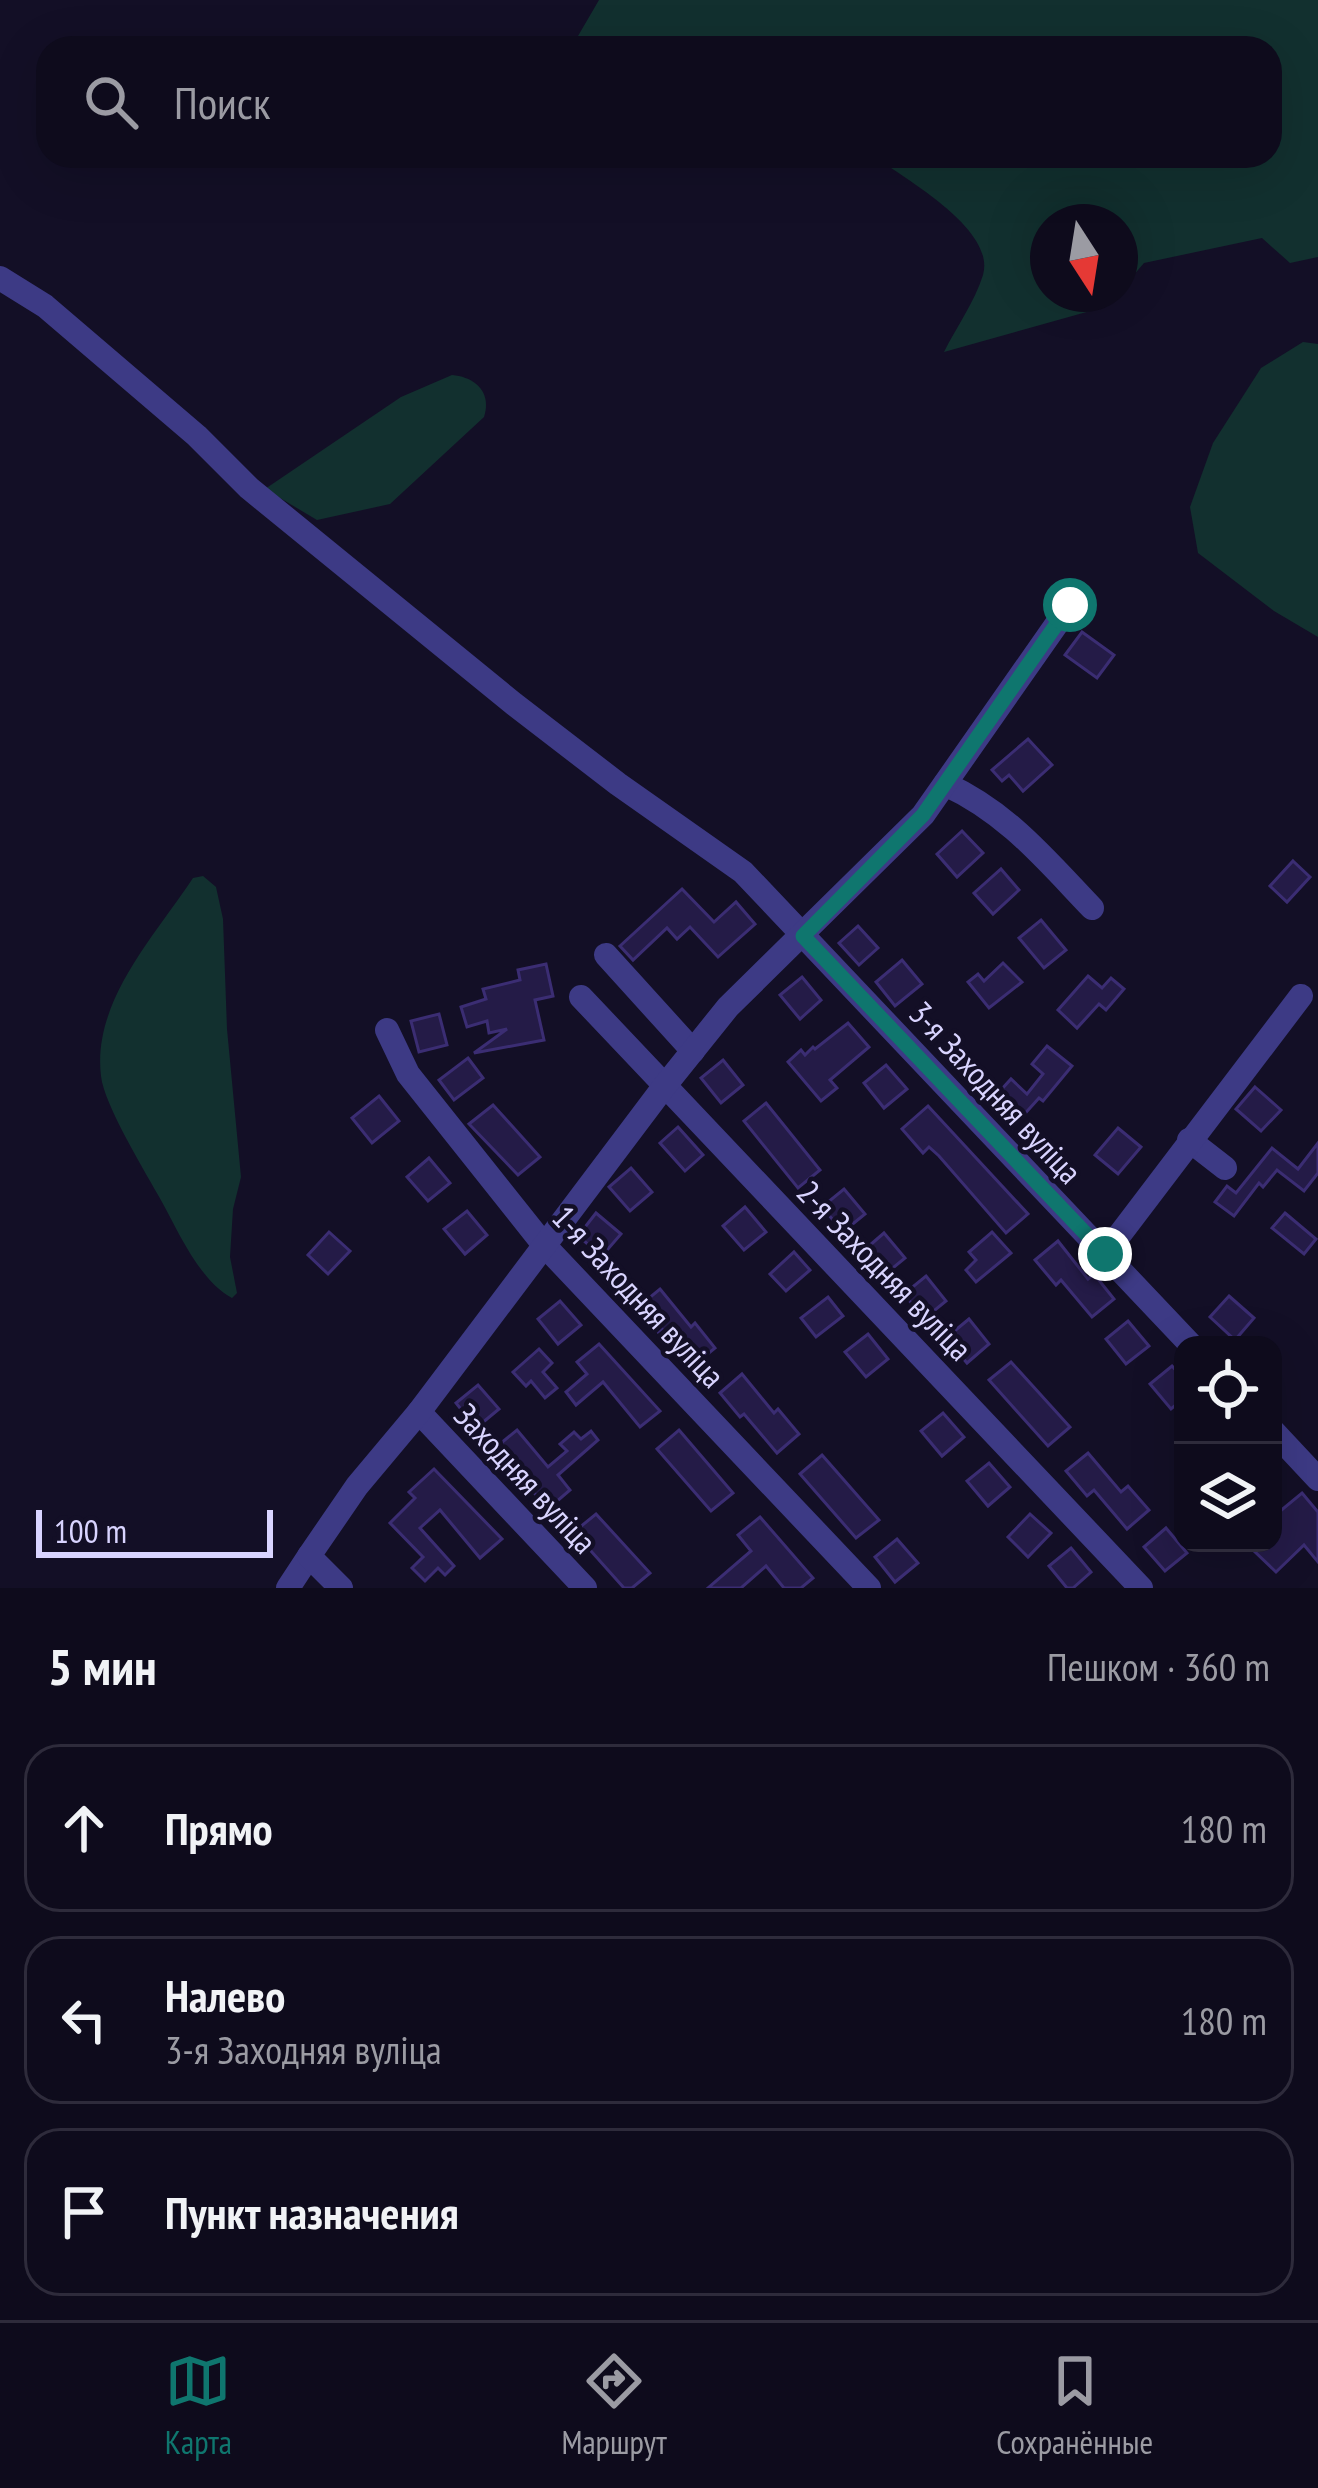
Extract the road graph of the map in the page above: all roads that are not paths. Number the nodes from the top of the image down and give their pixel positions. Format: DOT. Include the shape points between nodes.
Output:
graph roads {
  1 [pos="0,278"];
  2 [pos="1070,605"];
  3 [pos="945,784"];
  4 [pos="1092,908"];
  5 [pos="803,936"];
  6 [pos="606,955"];
  7 [pos="1301,996"];
  8 [pos="580,997"];
  9 [pos="387,1030"];
  10 [pos="693,1051"];
  11 [pos="663,1088"];
  12 [pos="1189,1140"];
  13 [pos="1225,1168"];
  14 [pos="544,1245"];
  15 [pos="1105,1254"];
  16 [pos="1182,1336"];
  17 [pos="419,1412"];
  18 [pos="1282,1441"];
  19 [pos="1318,1479"];
  20 [pos="308,1556"];
  21 [pos="288,1588"];
  22 [pos="341,1588"];
  23 [pos="585,1588"];
  24 [pos="869,1588"];
  25 [pos="1142,1588"];
  1 -- 5 [label="street, 3-я Заходняя вуліца" via="45,306 249,488 514,704 743,872"];
  2 -- 3 [label="street"];
  3 -- 4 [label="street" via="985,802"];
  3 -- 5 [label="street"];
  5 -- 10 [label="street"];
  5 -- 15 [label="street, 3-я Заходняя вуліца"];
  6 -- 10 [label="street"];
  7 -- 12 [label="street"];
  8 -- 11 [label="street, 2-я Заходняя вуліца"];
  9 -- 14 [label="street, 1-я Заходняя вуліца" via="408,1074"];
  10 -- 11 [label="street"];
  11 -- 14 [label="street"];
  11 -- 25 [label="street, 2-я Заходняя вуліца"];
  12 -- 13 [label="street"];
  12 -- 15 [label="street"];
  14 -- 17 [label="street"];
  14 -- 24 [label="street, 1-я Заходняя вуліца"];
  15 -- 16 [label="street, 3-я Заходняя вуліца"];
  17 -- 20 [label="street"];
  17 -- 23 [label="street, Заходняя вуліца"];
  18 -- 19 [label="street"];
  20 -- 21 [label="street"];
  20 -- 22 [label="street"];
}
